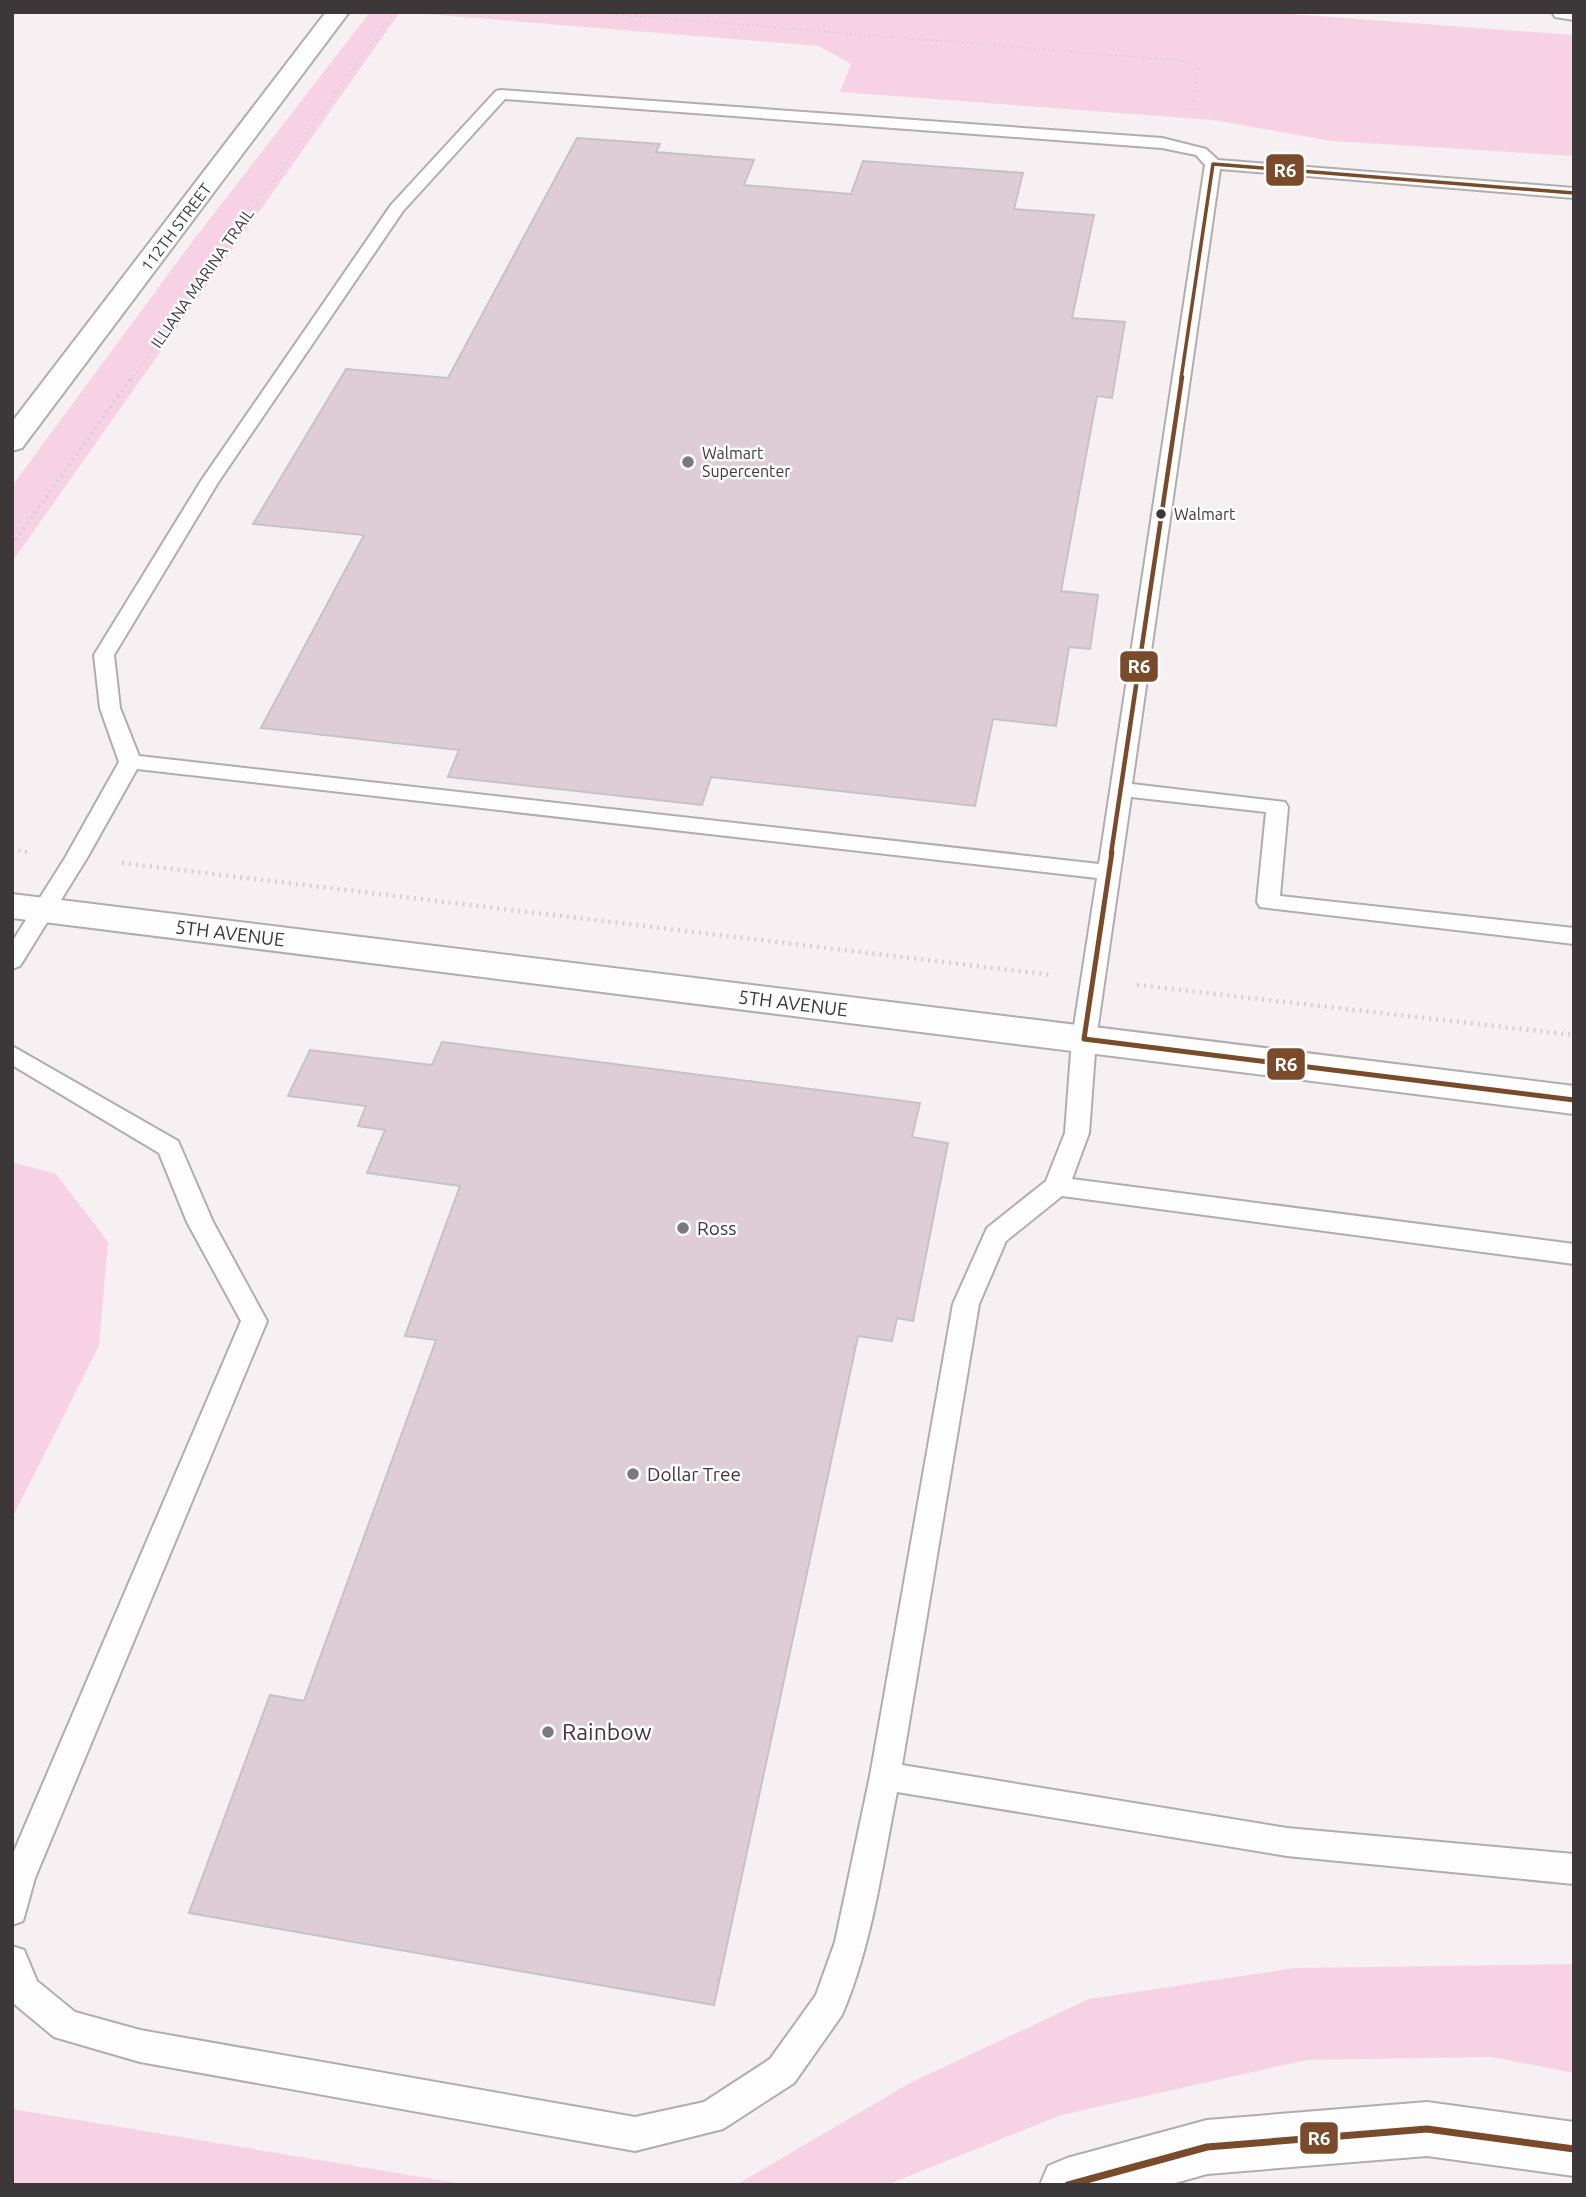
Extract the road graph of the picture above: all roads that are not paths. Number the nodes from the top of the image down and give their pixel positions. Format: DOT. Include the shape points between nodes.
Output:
graph roads {
  1 [pos="338,12"];
  2 [pos="1563,12"];
  3 [pos="1574,13"];
  4 [pos="1213,164"];
  5 [pos="1574,193"];
  6 [pos="12,442"];
  7 [pos="130,762"];
  8 [pos="1121,789"];
  9 [pos="1108,872"];
  10 [pos="28,908"];
  11 [pos="1574,936"];
  12 [pos="12,961"];
  13 [pos="1084,1040"];
  14 [pos="12,1055"];
  15 [pos="1574,1100"];
  16 [pos="1057,1186"];
  17 [pos="1574,1254"];
  18 [pos="885,1776"];
  19 [pos="1574,1869"];
  20 [pos="12,1910"];
  21 [pos="12,1961"];
  22 [pos="1574,2148"];
  23 [pos="1067,2185"];
  1 -- 6 [label="main road, 112TH STREET"];
  2 -- 3 [label="main road"];
  4 -- 5 [label="lane"];
  4 -- 7 [label="lane" via="1201,152 1162,143 501,94 397,208 210,481 104,655 110,708"];
  4 -- 8 [label="lane"];
  7 -- 9 [label="lane"];
  7 -- 10 [label="lane" via="76,858"];
  8 -- 9 [label="lane"];
  8 -- 11 [label="lane" via="1277,807 1268,902"];
  9 -- 13 [label="lane"];
  10 -- 12 [label="lane"];
  10 -- 13 [label="main road, 5TH AVENUE"];
  13 -- 15 [label="main road, 5TH AVENUE"];
  13 -- 16 [label="lane" via="1077,1133"];
  14 -- 20 [label="lane" via="169,1147 200,1222 254,1321 19,1878"];
  16 -- 17 [label="lane"];
  16 -- 18 [label="lane" via="996,1235 966,1304"];
  18 -- 19 [label="lane" via="1287,1842"];
  18 -- 21 [label="lane" via="851,1942 830,2004 782,2071 711,2117 635,2134 140,2046 66,2026 25,1993"];
  22 -- 23 [label="main road" via="1427,2129 1207,2147"];
}
